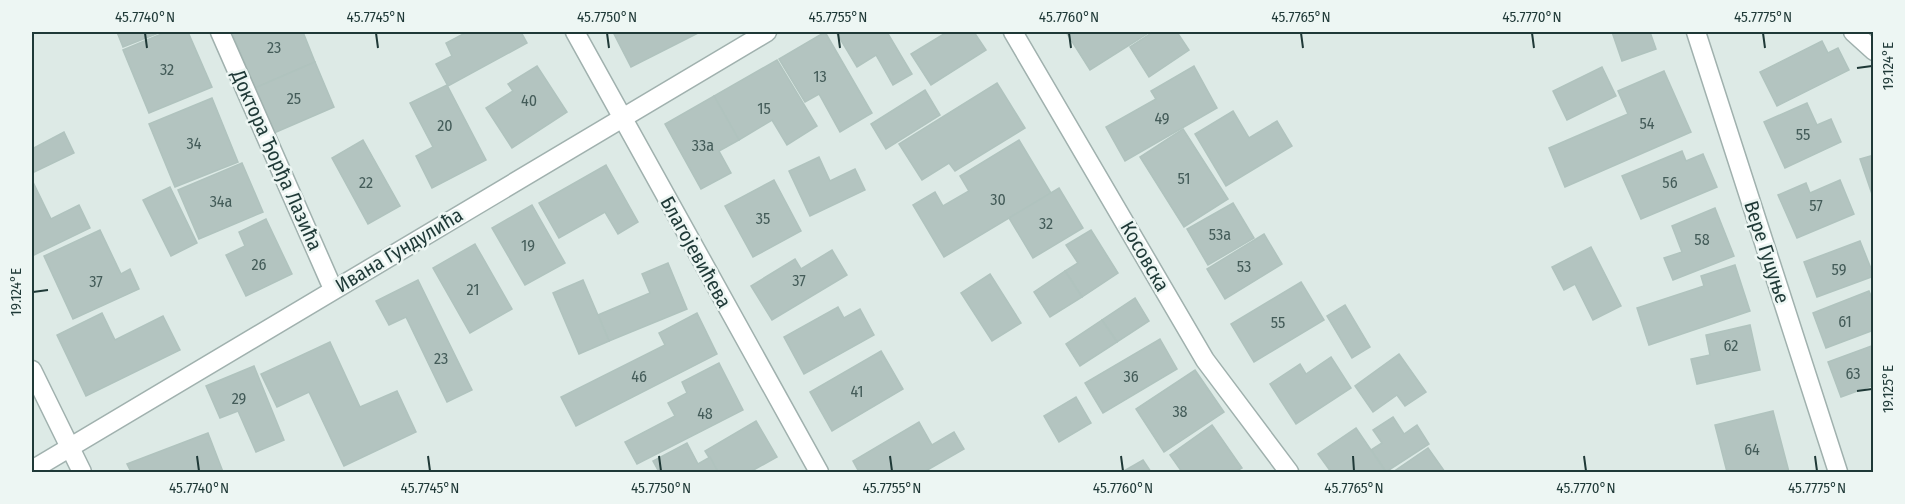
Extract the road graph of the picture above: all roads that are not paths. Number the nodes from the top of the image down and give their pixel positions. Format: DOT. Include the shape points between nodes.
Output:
graph roads {
  1 [pos="220,32"];
  2 [pos="575,32"];
  3 [pos="767,32"];
  4 [pos="1013,32"];
  5 [pos="1696,32"];
  6 [pos="1853,32"];
  7 [pos="1874,51"];
  8 [pos="621,117"];
  9 [pos="333,289"];
  10 [pos="32,370"];
  11 [pos="68,448"];
  12 [pos="32,470"];
  13 [pos="82,472"];
  14 [pos="819,472"];
  15 [pos="1289,472"];
  16 [pos="1838,472"];
  1 -- 9 [label="street, Доктора Ђорђа Лазића"];
  2 -- 8 [label="street, Благојевићева"];
  3 -- 8 [label="street, Ивана Гундулића"];
  4 -- 15 [label="street, Косовска" via="1205,360"];
  5 -- 16 [label="street, Вере Гуцуње"];
  6 -- 7 [label="street"];
  8 -- 9 [label="street, Ивана Гундулића"];
  8 -- 14 [label="street, Благојевићева"];
  9 -- 11 [label="street, Ивана Гундулића"];
  10 -- 11 [label="street"];
  11 -- 12 [label="street, Ивана Гундулића"];
  11 -- 13 [label="street"];
}
